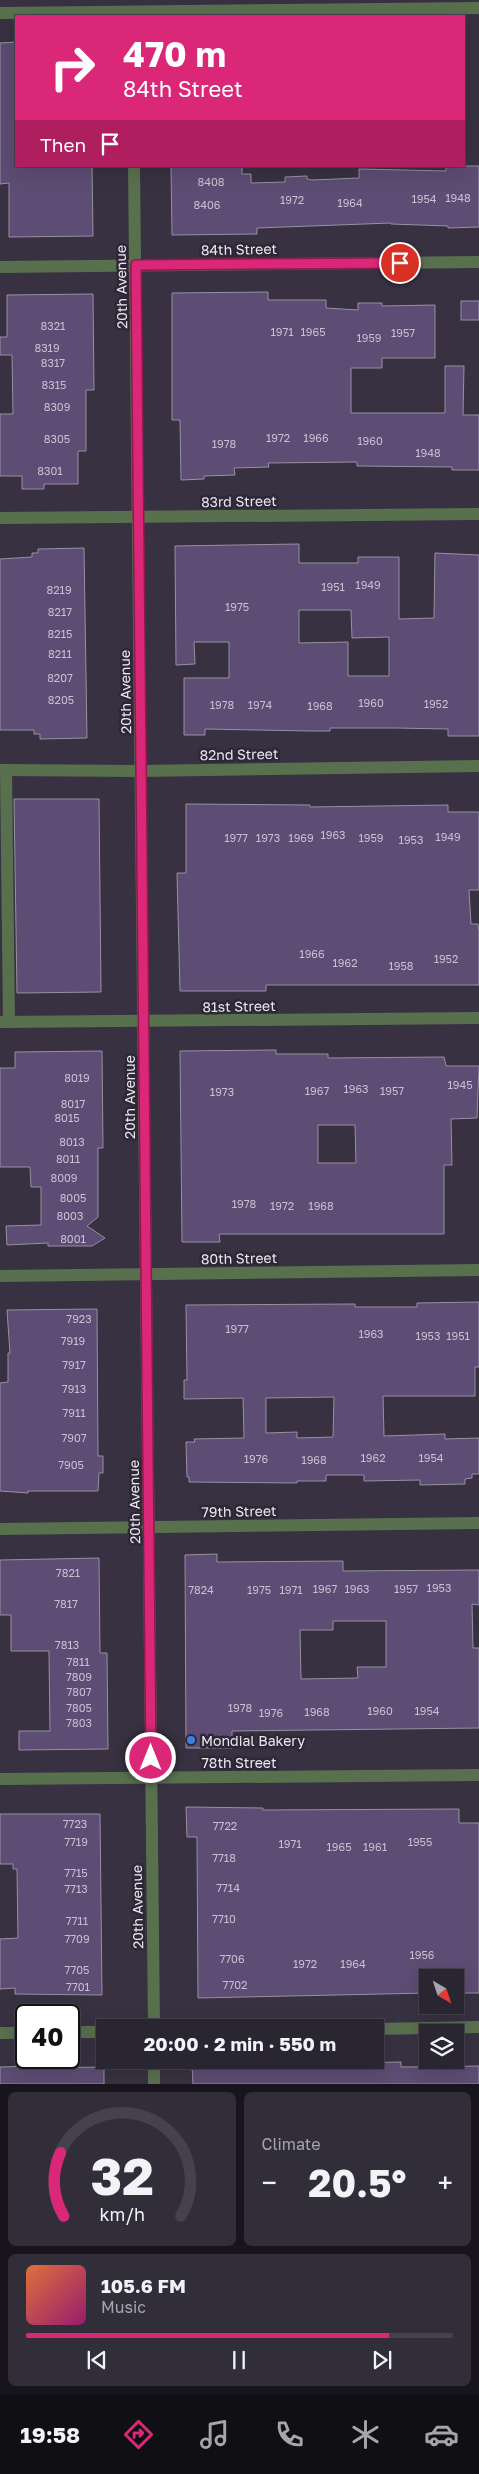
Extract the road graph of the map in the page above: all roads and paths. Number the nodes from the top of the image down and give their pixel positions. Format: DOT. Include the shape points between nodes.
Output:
graph roads {
  1 [pos="479,8"];
  2 [pos="131,9"];
  3 [pos="0,13"];
  4 [pos="134,167"];
  5 [pos="479,262"];
  6 [pos="136,265"];
  7 [pos="0,266"];
  8 [pos="479,514"];
  9 [pos="138,517"];
  10 [pos="0,518"];
  11 [pos="479,766"];
  12 [pos="3,770"];
  13 [pos="140,770"];
  14 [pos="479,1018"];
  15 [pos="4,1022"];
  16 [pos="144,1022"];
  17 [pos="479,1270"];
  18 [pos="146,1274"];
  19 [pos="0,1276"];
  20 [pos="479,1523"];
  21 [pos="150,1527"];
  22 [pos="0,1529"];
  23 [pos="479,1775"];
  24 [pos="151,1778"];
  25 [pos="0,1779"];
  26 [pos="154,2019"];
  27 [pos="479,2027"];
  28 [pos="384,2029"];
  29 [pos="80,2032"];
  30 [pos="96,2032"];
  31 [pos="0,2033"];
  32 [pos="15,2033"];
  33 [pos="154,2069"];
  34 [pos="154,2084"];
  1 -- 2 [label="street"];
  2 -- 3 [label="street"];
  4 -- 6 [label="street, 20th Avenue"];
  5 -- 6 [label="street, 84th Street"];
  6 -- 7 [label="street, 84th Street"];
  6 -- 9 [label="street, 20th Avenue"];
  8 -- 9 [label="street, 83rd Street"];
  9 -- 10 [label="street, 83rd Street"];
  9 -- 13 [label="street, 20th Avenue"];
  11 -- 13 [label="street, 82nd Street"];
  12 -- 13 [label="street, 82nd Street"];
  12 -- 15 [label="street"];
  13 -- 16 [label="street, 20th Avenue"];
  14 -- 16 [label="street, 81st Street"];
  15 -- 16 [label="street, 81st Street"];
  16 -- 18 [label="street, 20th Avenue"];
  17 -- 18 [label="street, 80th Street"];
  18 -- 19 [label="street, 80th Street"];
  18 -- 21 [label="street, 20th Avenue"];
  20 -- 21 [label="street, 79th Street"];
  21 -- 22 [label="street, 79th Street"];
  21 -- 24 [label="street, 20th Avenue"];
  23 -- 24 [label="street, 78th Street"];
  24 -- 25 [label="street, 78th Street"];
  24 -- 26 [label="street, 20th Avenue"];
  27 -- 28 [label="street"];
  29 -- 30 [label="street"];
  31 -- 32 [label="street"];
  33 -- 34 [label="street"];
}
